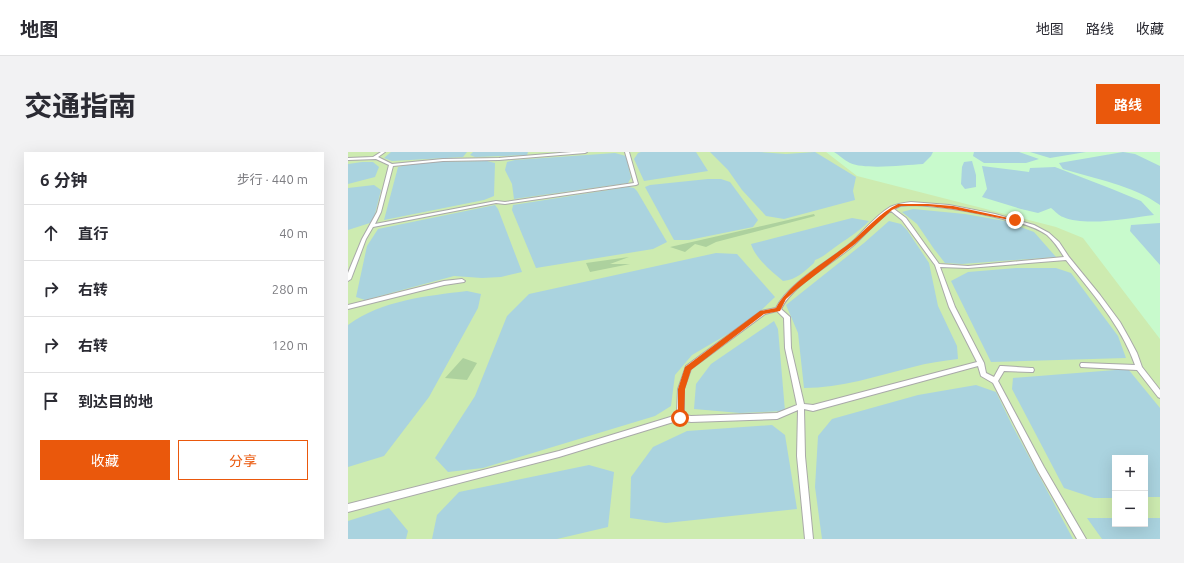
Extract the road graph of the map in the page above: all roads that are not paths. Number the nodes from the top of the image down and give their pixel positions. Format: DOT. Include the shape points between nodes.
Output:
graph roads {
  1 [pos="383,152"];
  2 [pos="585,152"];
  3 [pos="627,152"];
  4 [pos="374,158"];
  5 [pos="348,159"];
  6 [pos="391,165"];
  7 [pos="891,209"];
  8 [pos="371,226"];
  9 [pos="1067,258"];
  10 [pos="937,265"];
  11 [pos="348,279"];
  12 [pos="462,281"];
  13 [pos="348,307"];
  14 [pos="778,309"];
  15 [pos="981,363"];
  16 [pos="1083,365"];
  17 [pos="1139,368"];
  18 [pos="1031,370"];
  19 [pos="995,381"];
  20 [pos="1160,395"];
  21 [pos="801,406"];
  22 [pos="680,418"];
  23 [pos="348,508"];
  24 [pos="809,539"];
  25 [pos="1082,539"];
  1 -- 4 [label="lane"];
  2 -- 6 [label="lane"];
  3 -- 8 [label="lane" via="636,184 505,204 496,202"];
  4 -- 5 [label="lane"];
  4 -- 6 [label="lane"];
  6 -- 8 [label="lane" via="379,212"];
  7 -- 9 [label="lane" via="900,205 928,205 1015,220 1043,230 1054,238"];
  7 -- 10 [label="lane" via="904,219"];
  7 -- 14 [label="lane" via="853,243 794,289 784,298"];
  8 -- 11 [label="lane"];
  9 -- 10 [label="lane" via="968,267"];
  9 -- 17 [label="lane" via="1110,312 1135,352"];
  10 -- 15 [label="lane" via="952,307"];
  12 -- 13 [label="lane" via="444,283"];
  14 -- 21 [label="lane" via="787,317 788,348"];
  14 -- 22 [label="lane" via="762,312 688,368 681,389"];
  15 -- 19 [label="lane" via="983,374"];
  15 -- 21 [label="lane" via="813,408"];
  16 -- 17 [label="lane"];
  17 -- 20 [label="lane"];
  18 -- 19 [label="lane" via="1002,368"];
  19 -- 25 [label="lane" via="1041,469"];
  21 -- 22 [label="lane" via="778,416"];
  21 -- 24 [label="lane" via="800,456"];
  22 -- 23 [label="lane" via="559,454"];
}
